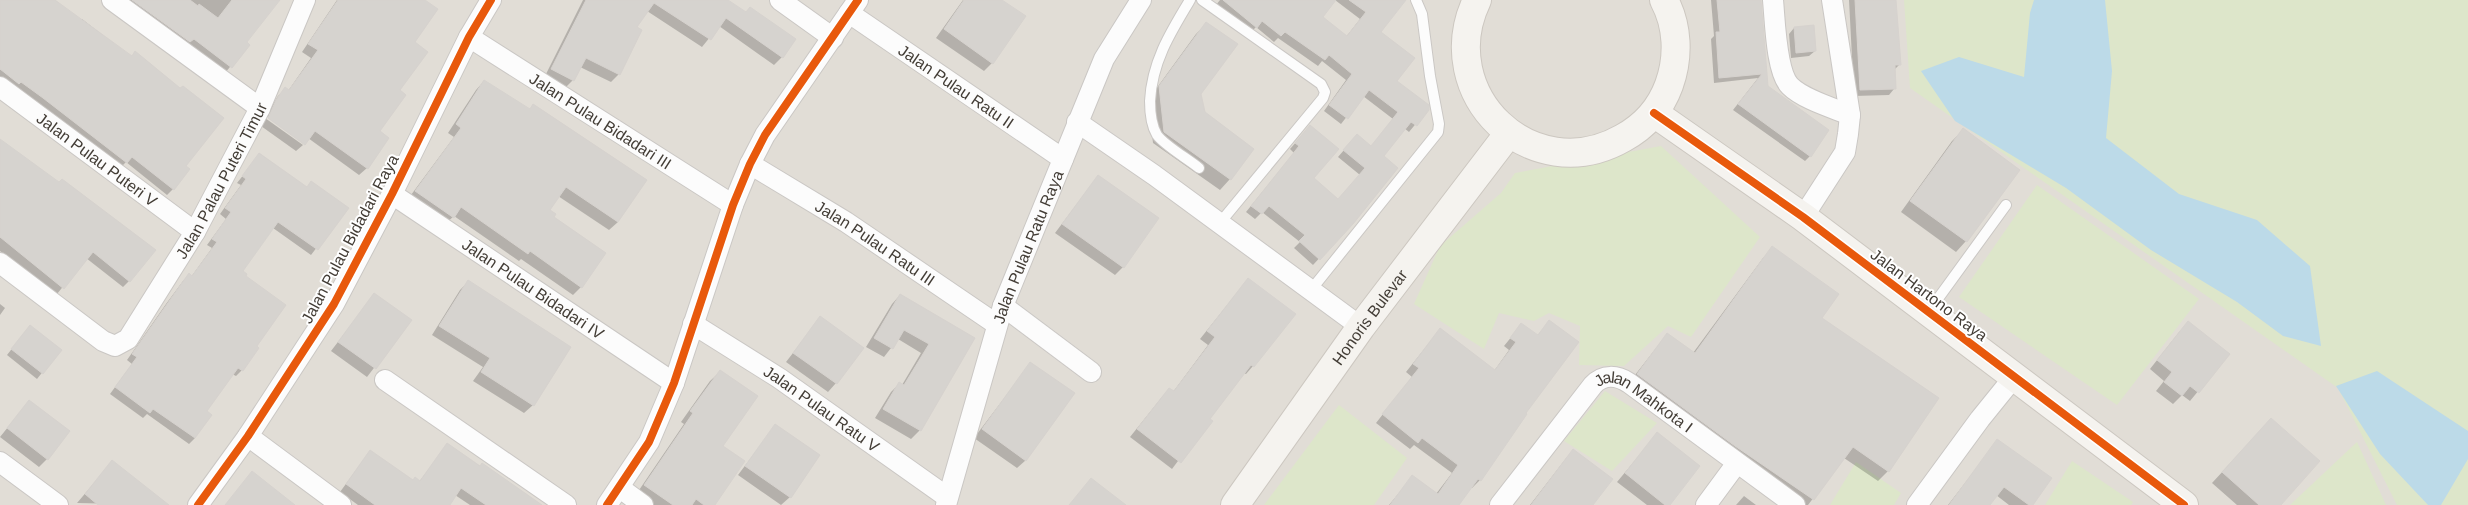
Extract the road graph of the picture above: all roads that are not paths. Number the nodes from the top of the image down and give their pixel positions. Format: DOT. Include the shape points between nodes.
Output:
graph roads {
  1 [pos="112,0"];
  2 [pos="305,0"];
  3 [pos="491,0"];
  4 [pos="780,0"];
  5 [pos="1141,0"];
  6 [pos="1190,0"];
  7 [pos="1202,0"];
  8 [pos="1416,0"];
  9 [pos="1476,0"];
  10 [pos="1664,0"];
  11 [pos="1773,0"];
  12 [pos="1832,0"];
  13 [pos="854,7"];
  14 [pos="469,37"];
  15 [pos="833,38"];
  16 [pos="0,87"];
  17 [pos="260,108"];
  18 [pos="1654,113"];
  19 [pos="1850,115"];
  20 [pos="1077,122"];
  21 [pos="1509,133"];
  22 [pos="1063,159"];
  23 [pos="750,164"];
  24 [pos="1199,168"];
  25 [pos="392,194"];
  26 [pos="733,205"];
  27 [pos="2006,205"];
  28 [pos="1803,217"];
  29 [pos="1219,224"];
  30 [pos="195,232"];
  31 [pos="0,263"];
  32 [pos="1311,290"];
  33 [pos="1928,312"];
  34 [pos="1000,315"];
  35 [pos="693,324"];
  36 [pos="1360,327"];
  37 [pos="1091,372"];
  38 [pos="2014,377"];
  39 [pos="385,380"];
  40 [pos="674,383"];
  41 [pos="248,436"];
  42 [pos="0,462"];
  43 [pos="1737,463"];
  44 [pos="620,488"];
  45 [pos="946,501"];
  46 [pos="58,505"];
  47 [pos="198,505"];
  48 [pos="341,505"];
  49 [pos="566,505"];
  50 [pos="607,505"];
  51 [pos="643,505"];
  52 [pos="1235,505"];
  53 [pos="1500,505"];
  54 [pos="1706,505"];
  55 [pos="1795,505"];
  56 [pos="1917,505"];
  57 [pos="2184,505"];
  1 -- 17 [label="street"];
  2 -- 17 [label="street, Jalan Palau Puteri Timur"];
  3 -- 14 [label="street, Jalan Pulau Bidadari Raya"];
  4 -- 15 [label="street"];
  5 -- 20 [label="street, Jalan Pulau Ratu Raya" via="1104,59"];
  6 -- 24 [label="lane" via="1159,55 1152,76 1150,108 1158,136"];
  7 -- 29 [label="lane" via="1322,84 1325,92"];
  8 -- 32 [label="lane" via="1422,14 1438,132"];
  9 -- 21 [label="street" via="1467,29 1466,59 1473,87 1488,113"];
  10 -- 18 [label="street" via="1674,29 1676,51 1673,73"];
  11 -- 19 [label="street" via="1780,59 1790,86"];
  12 -- 19 [label="street"];
  13 -- 15 [label="street"];
  13 -- 22 [label="street, Jalan Pulau Ratu II"];
  14 -- 25 [label="street, Jalan Pulau Bidadari Raya"];
  14 -- 26 [label="street, Jalan Pulau Bidadari III"];
  15 -- 23 [label="street" via="765,135"];
  16 -- 30 [label="street, Jalan Pulau Puteri V"];
  17 -- 30 [label="street, Jalan Palau Puteri Timur"];
  18 -- 21 [label="street" via="1635,132 1611,145 1585,152 1559,153 1532,146"];
  18 -- 28 [label="street, Jalan Hartono Raya"];
  19 -- 28 [label="street" via="1845,152"];
  20 -- 22 [label="street, Jalan Pulau Ratu Raya"];
  20 -- 29 [label="street"];
  21 -- 36 [label="street, Honoris Bulevar"];
  22 -- 34 [label="street, Jalan Pulau Ratu Raya"];
  23 -- 26 [label="street"];
  23 -- 34 [label="street, Jalan Pulau Ratu III"];
  25 -- 40 [label="street, Jalan Pulau Bidadari IV"];
  25 -- 41 [label="street, Jalan Pulau Bidadari Raya" via="334,304"];
  26 -- 35 [label="street"];
  27 -- 33 [label="lane"];
  28 -- 33 [label="street, Jalan Hartono Raya"];
  29 -- 32 [label="street"];
  30 -- 31 [label="street, Jalan Palau Puteri Timur" via="128,339 115,346"];
  32 -- 36 [label="street"];
  33 -- 38 [label="street, Jalan Hartono Raya"];
  34 -- 37 [label="street, Jalan Pulau Ratu III"];
  34 -- 45 [label="street, Jalan Pulau Ratu Raya"];
  35 -- 40 [label="street"];
  35 -- 45 [label="street, Jalan Pulau Ratu V" via="779,378"];
  36 -- 52 [label="street, Honoris Bulevar"];
  38 -- 56 [label="street"];
  38 -- 57 [label="street, Jalan Hartono Raya"];
  39 -- 49 [label="street"];
  40 -- 44 [label="street" via="648,442"];
  41 -- 47 [label="street, Jalan Pulau Bidadari Raya"];
  41 -- 48 [label="street"];
  42 -- 46 [label="street"];
  43 -- 53 [label="street, Jalan Mahkota I" via="1620,377 1599,379"];
  43 -- 54 [label="street"];
  43 -- 55 [label="street, Jalan Mahkota I"];
  44 -- 50 [label="street"];
  44 -- 51 [label="street"];
}
